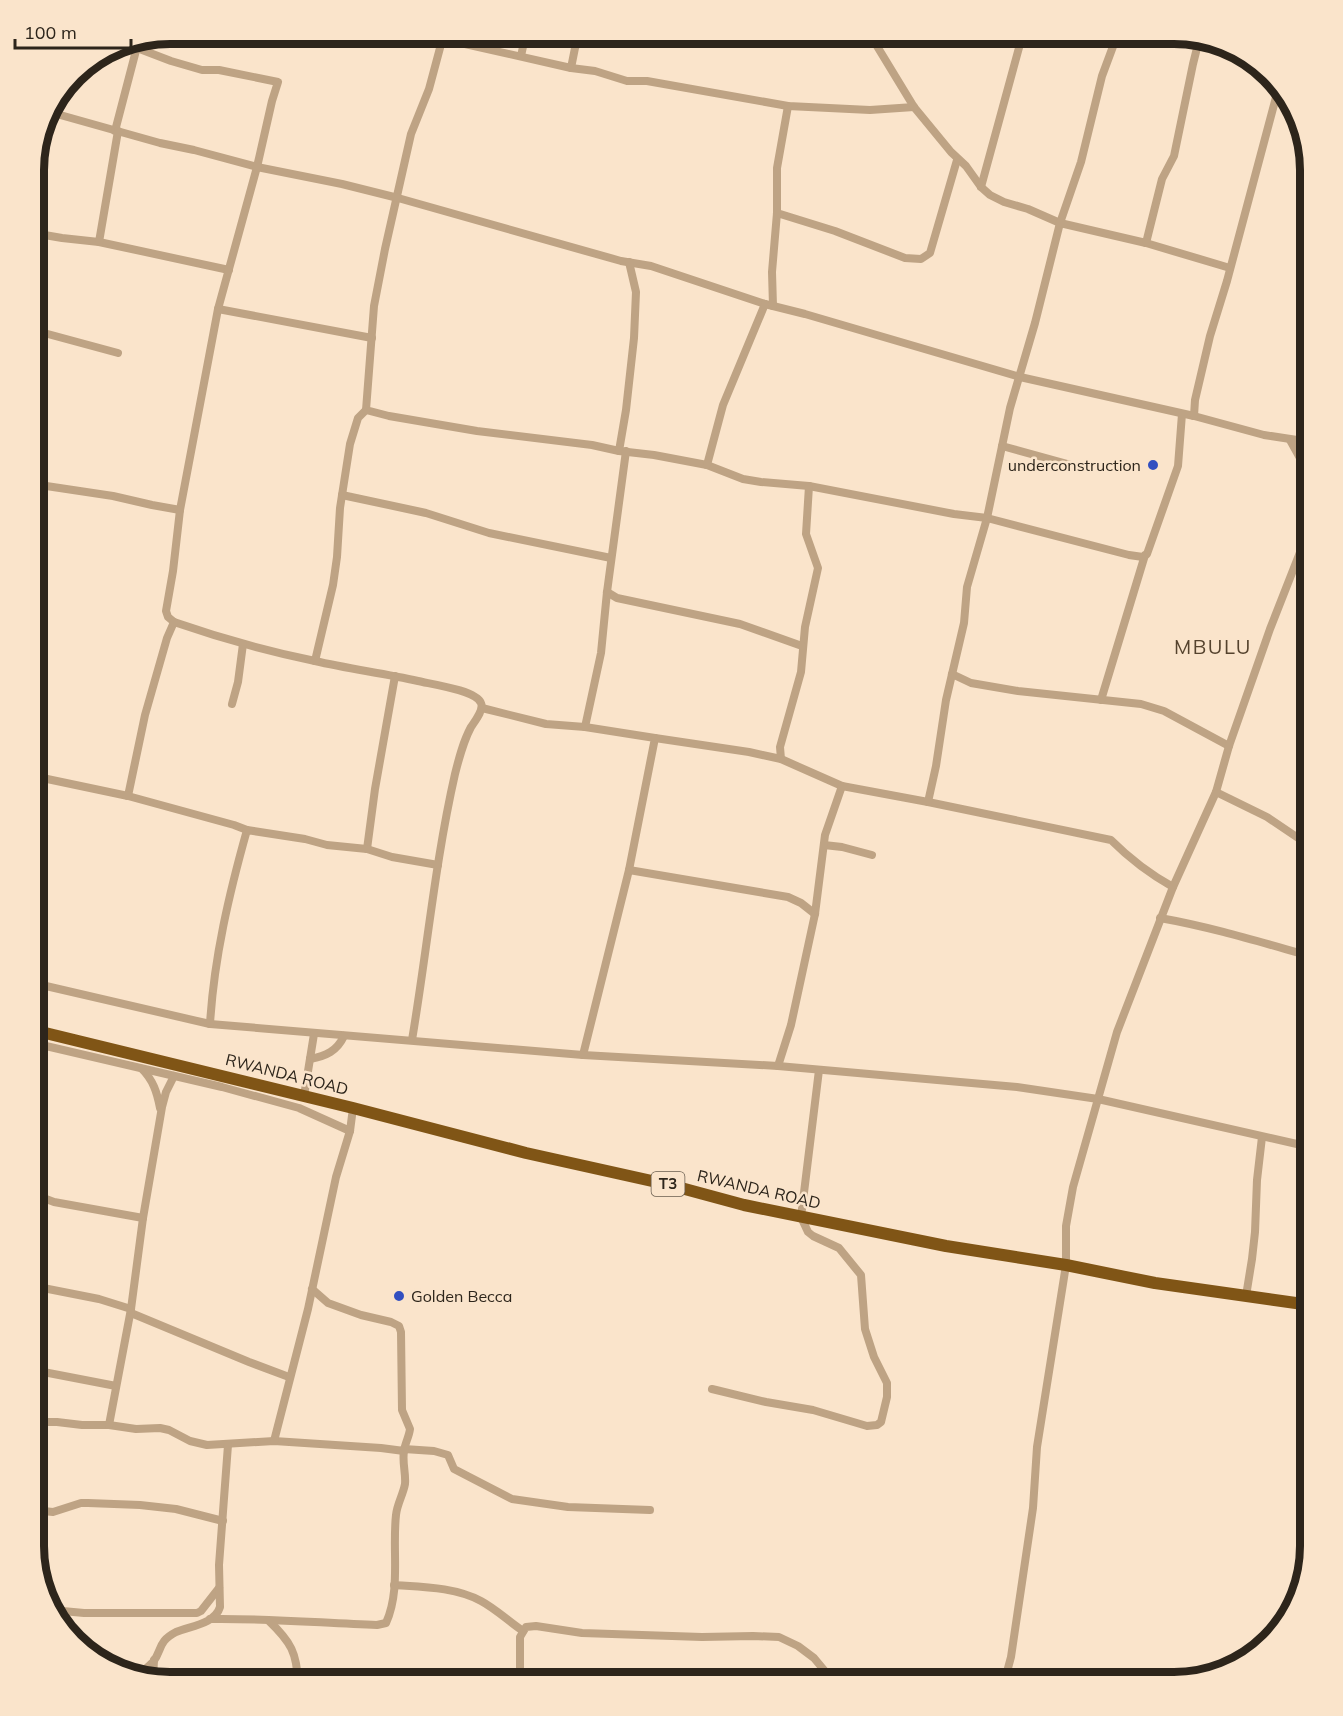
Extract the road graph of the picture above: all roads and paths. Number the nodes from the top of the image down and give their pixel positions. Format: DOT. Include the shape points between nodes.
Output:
graph roads {
  1 [pos="440,44"];
  2 [pos="471,44"];
  3 [pos="524,44"];
  4 [pos="577,44"];
  5 [pos="876,44"];
  6 [pos="1020,44"];
  7 [pos="1114,44"];
  8 [pos="1197,46"];
  9 [pos="143,47"];
  10 [pos="137,48"];
  11 [pos="521,56"];
  12 [pos="571,68"];
  13 [pos="1276,97"];
  14 [pos="788,106"];
  15 [pos="914,106"];
  16 [pos="56,114"];
  17 [pos="117,131"];
  18 [pos="957,160"];
  19 [pos="257,167"];
  20 [pos="981,187"];
  21 [pos="398,198"];
  22 [pos="777,213"];
  23 [pos="1060,223"];
  24 [pos="44,235"];
  25 [pos="99,242"];
  26 [pos="1146,243"];
  27 [pos="629,262"];
  28 [pos="1230,268"];
  29 [pos="229,270"];
  30 [pos="769,305"];
  31 [pos="218,309"];
  32 [pos="44,333"];
  33 [pos="372,338"];
  34 [pos="118,353"];
  35 [pos="1020,377"];
  36 [pos="366,410"];
  37 [pos="1182,414"];
  38 [pos="1194,416"];
  39 [pos="1290,440"];
  40 [pos="1300,441"];
  41 [pos="1002,446"];
  42 [pos="622,451"];
  43 [pos="1300,458"];
  44 [pos="707,465"];
  45 [pos="1082,468"];
  46 [pos="44,486"];
  47 [pos="809,486"];
  48 [pos="342,495"];
  49 [pos="180,510"];
  50 [pos="987,518"];
  51 [pos="1300,552"];
  52 [pos="1145,555"];
  53 [pos="611,558"];
  54 [pos="607,591"];
  55 [pos="174,622"];
  56 [pos="243,644"];
  57 [pos="802,646"];
  58 [pos="315,662"];
  59 [pos="952,674"];
  60 [pos="394,676"];
  61 [pos="1101,700"];
  62 [pos="232,704"];
  63 [pos="482,708"];
  64 [pos="585,727"];
  65 [pos="655,738"];
  66 [pos="1229,746"];
  67 [pos="781,759"];
  68 [pos="44,778"];
  69 [pos="842,786"];
  70 [pos="1216,792"];
  71 [pos="128,796"];
  72 [pos="928,802"];
  73 [pos="247,831"];
  74 [pos="1300,839"];
  75 [pos="824,845"];
  76 [pos="366,849"];
  77 [pos="872,855"];
  78 [pos="438,865"];
  79 [pos="629,870"];
  80 [pos="1173,887"];
  81 [pos="815,914"];
  82 [pos="1160,918"];
  83 [pos="1300,953"];
  84 [pos="44,985"];
  85 [pos="210,1024"];
  86 [pos="44,1033"];
  87 [pos="314,1034"];
  88 [pos="345,1036"];
  89 [pos="412,1040"];
  90 [pos="44,1045"];
  91 [pos="583,1055"];
  92 [pos="310,1059"];
  93 [pos="778,1066"];
  94 [pos="142,1069"];
  95 [pos="819,1070"];
  96 [pos="174,1076"];
  97 [pos="304,1096"];
  98 [pos="1098,1099"];
  99 [pos="353,1108"];
  100 [pos="161,1112"];
  101 [pos="350,1131"];
  102 [pos="1262,1137"];
  103 [pos="1300,1146"];
  104 [pos="44,1198"];
  105 [pos="801,1217"];
  106 [pos="143,1218"];
  107 [pos="1066,1265"];
  108 [pos="44,1288"];
  109 [pos="312,1289"];
  110 [pos="1246,1296"];
  111 [pos="1300,1304"];
  112 [pos="131,1311"];
  113 [pos="44,1372"];
  114 [pos="289,1377"];
  115 [pos="116,1386"];
  116 [pos="712,1389"];
  117 [pos="44,1422"];
  118 [pos="109,1425"];
  119 [pos="274,1442"];
  120 [pos="228,1445"];
  121 [pos="404,1450"];
  122 [pos="650,1510"];
  123 [pos="44,1511"];
  124 [pos="223,1521"];
  125 [pos="394,1585"];
  126 [pos="219,1588"];
  127 [pos="61,1611"];
  128 [pos="210,1619"];
  129 [pos="269,1621"];
  130 [pos="523,1631"];
  131 [pos="154,1660"];
  132 [pos="144,1670"];
  133 [pos="153,1671"];
  134 [pos="297,1672"];
  135 [pos="520,1672"];
  136 [pos="825,1672"];
  137 [pos="1007,1672"];
  1 -- 21 [label="street" via="411,134"];
  2 -- 11 [label="street"];
  3 -- 11 [label="street"];
  4 -- 12 [label="street"];
  5 -- 15 [label="street"];
  6 -- 20 [label="street"];
  7 -- 23 [label="street"];
  8 -- 26 [label="street" via="1174,156 1162,179"];
  9 -- 19 [label="street" via="171,61 202,70 278,82"];
  10 -- 17 [label="street"];
  11 -- 12 [label="street"];
  12 -- 14 [label="street" via="627,81 647,81"];
  13 -- 28 [label="street"];
  14 -- 15 [label="street" via="870,111"];
  14 -- 22 [label="street" via="777,168"];
  15 -- 18 [label="street"];
  16 -- 17 [label="street"];
  17 -- 19 [label="street"];
  17 -- 25 [label="street"];
  18 -- 20 [label="street"];
  18 -- 22 [label="street" via="930,253 921,259 905,258"];
  19 -- 21 [label="street"];
  19 -- 29 [label="street"];
  20 -- 23 [label="street" via="1005,202"];
  21 -- 27 [label="street"];
  21 -- 33 [label="street" via="374,306"];
  22 -- 30 [label="street"];
  23 -- 26 [label="street"];
  23 -- 35 [label="street"];
  24 -- 25 [label="street"];
  25 -- 29 [label="street"];
  26 -- 28 [label="street"];
  27 -- 30 [label="street"];
  27 -- 42 [label="street" via="636,292"];
  28 -- 38 [label="street" via="1210,336"];
  29 -- 31 [label="street"];
  30 -- 35 [label="street"];
  30 -- 44 [label="street" via="723,405"];
  31 -- 33 [label="street"];
  31 -- 49 [label="street"];
  32 -- 34 [label="street"];
  33 -- 36 [label="street"];
  35 -- 37 [label="street"];
  35 -- 41 [label="street"];
  36 -- 42 [label="street" via="477,431"];
  36 -- 48 [label="street" via="358,418 350,444"];
  37 -- 38 [label="street"];
  37 -- 52 [label="street" via="1178,466"];
  38 -- 39 [label="street"];
  39 -- 40 [label="street"];
  39 -- 43 [label="street"];
  41 -- 45 [label="street"];
  41 -- 50 [label="street"];
  42 -- 44 [label="street"];
  42 -- 53 [label="street"];
  44 -- 47 [label="street" via="743,479"];
  46 -- 49 [label="street"];
  47 -- 50 [label="street"];
  47 -- 57 [label="street" via="806,534 818,568"];
  48 -- 53 [label="street" via="426,513 489,533"];
  48 -- 58 [label="street" via="334,576"];
  49 -- 55 [label="street" via="166,611"];
  50 -- 52 [label="street" via="1130,555"];
  50 -- 59 [label="street" via="967,587 964,623"];
  51 -- 66 [label="street"];
  52 -- 61 [label="street"];
  53 -- 54 [label="street"];
  54 -- 57 [label="street" via="617,598 740,624"];
  54 -- 64 [label="street" via="601,652"];
  55 -- 56 [label="street"];
  55 -- 71 [label="street" via="145,715"];
  56 -- 58 [label="street"];
  56 -- 62 [label="street"];
  57 -- 67 [label="street" via="801,672 780,747"];
  58 -- 60 [label="street"];
  59 -- 61 [label="street" via="971,683"];
  59 -- 72 [label="street"];
  60 -- 63 [label="street" via="464,692 477,697"];
  60 -- 76 [label="street"];
  61 -- 66 [label="street" via="1164,711"];
  63 -- 64 [label="street" via="546,724"];
  63 -- 78 [label="street" via="466,737 457,765"];
  64 -- 65 [label="street"];
  65 -- 67 [label="street"];
  65 -- 79 [label="street"];
  66 -- 70 [label="street"];
  67 -- 69 [label="street"];
  68 -- 71 [label="street"];
  69 -- 72 [label="street"];
  69 -- 75 [label="street"];
  70 -- 74 [label="street" via="1267,817"];
  70 -- 80 [label="street"];
  71 -- 73 [label="street"];
  72 -- 80 [label="street" via="1111,840 1147,872"];
  73 -- 76 [label="street"];
  73 -- 85 [label="street" via="226,909"];
  75 -- 77 [label="street"];
  75 -- 81 [label="street"];
  76 -- 78 [label="street"];
  78 -- 89 [label="street"];
  79 -- 81 [label="street" via="788,897"];
  79 -- 91 [label="street"];
  80 -- 82 [label="street"];
  81 -- 93 [label="street"];
  82 -- 83 [label="street"];
  82 -- 98 [label="street" via="1117,1032"];
  84 -- 85 [label="street"];
  85 -- 87 [label="street"];
  86 -- 97 [label="highway, RWANDA ROAD / T3"];
  87 -- 88 [label="street"];
  87 -- 92 [label="street"];
  88 -- 89 [label="street"];
  88 -- 92 [label="street" via="333,1051"];
  89 -- 91 [label="street"];
  90 -- 94 [label="street"];
  91 -- 93 [label="street"];
  92 -- 97 [label="street"];
  93 -- 95 [label="street"];
  94 -- 96 [label="street"];
  94 -- 100 [label="street" via="154,1085"];
  95 -- 98 [label="street" via="1017,1087"];
  95 -- 105 [label="street"];
  96 -- 100 [label="street"];
  96 -- 101 [label="street" via="299,1108"];
  97 -- 99 [label="highway, RWANDA ROAD / T3"];
  98 -- 102 [label="street"];
  98 -- 107 [label="street" via="1073,1187 1066,1226"];
  99 -- 101 [label="street"];
  99 -- 105 [label="highway, RWANDA ROAD / T3"];
  100 -- 106 [label="street"];
  101 -- 109 [label="street"];
  102 -- 103 [label="street"];
  102 -- 110 [label="street"];
  104 -- 106 [label="street"];
  105 -- 107 [label="highway, RWANDA ROAD / T3"];
  105 -- 116 [label="street" via="808,1232 839,1248 861,1275 865,1329 886,1383 881,1422 867,1426 813,1410"];
  106 -- 112 [label="street"];
  107 -- 110 [label="highway, RWANDA ROAD / T3"];
  107 -- 137 [label="street"];
  108 -- 112 [label="street" via="99,1299"];
  109 -- 114 [label="street"];
  109 -- 121 [label="street" via="328,1304 399,1326 402,1410 410,1429"];
  110 -- 111 [label="highway, RWANDA ROAD / T3"];
  112 -- 114 [label="street"];
  112 -- 115 [label="street"];
  113 -- 115 [label="street"];
  114 -- 119 [label="street"];
  115 -- 118 [label="street"];
  117 -- 118 [label="street"];
  118 -- 120 [label="street" via="160,1428 198,1444"];
  119 -- 120 [label="street"];
  119 -- 121 [label="street"];
  120 -- 124 [label="street"];
  121 -- 122 [label="street" via="448,1455 454,1469 512,1499 568,1507"];
  121 -- 125 [label="street" via="405,1485 397,1507"];
  123 -- 124 [label="street" via="81,1503 140,1505"];
  124 -- 126 [label="street"];
  125 -- 129 [label="street" via="388,1619 383,1624"];
  125 -- 130 [label="street" via="441,1589 478,1599"];
  126 -- 127 [label="street" via="197,1613"];
  126 -- 128 [label="street" via="220,1607"];
  128 -- 129 [label="street"];
  128 -- 131 [label="street" via="164,1640"];
  129 -- 134 [label="street" via="292,1646"];
  130 -- 135 [label="street"];
  130 -- 136 [label="street" via="536,1626 582,1633 779,1637 814,1658"];
  131 -- 132 [label="street"];
  131 -- 133 [label="street"];
}
